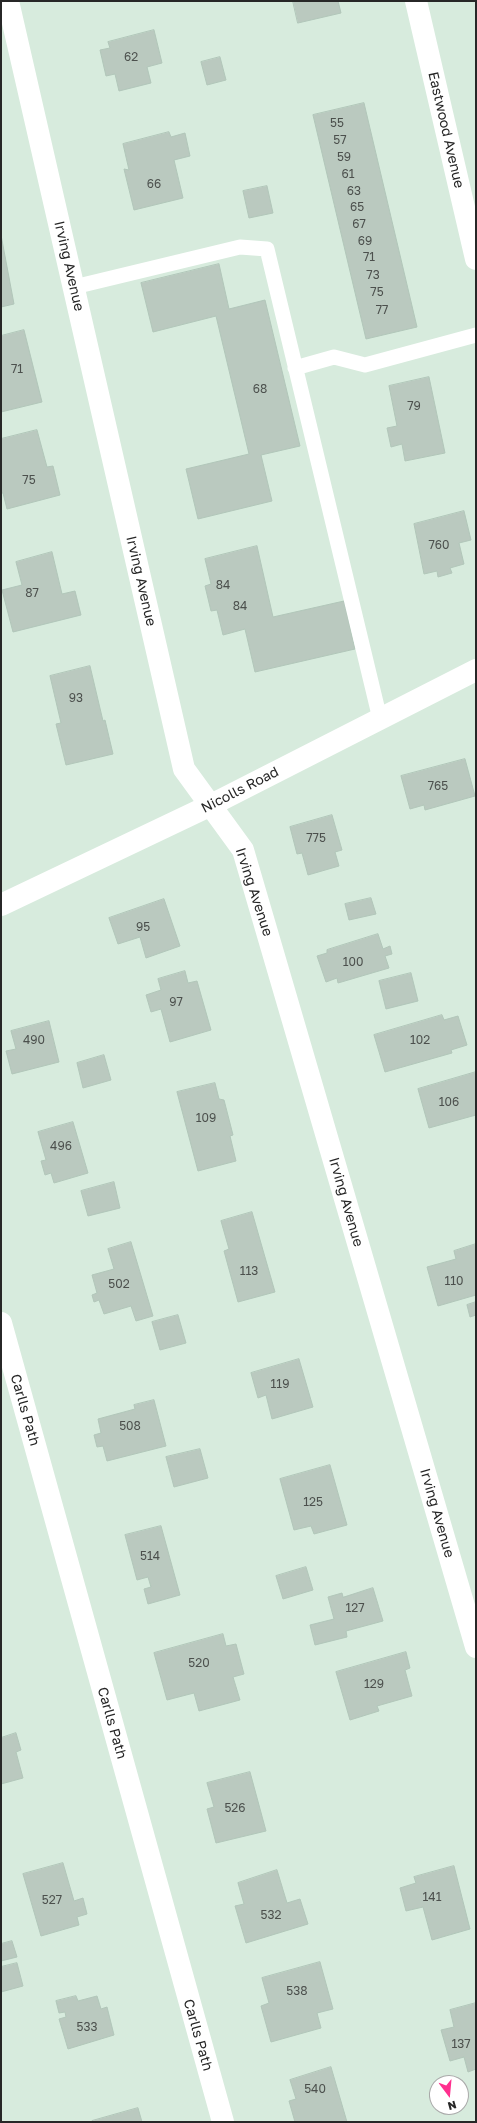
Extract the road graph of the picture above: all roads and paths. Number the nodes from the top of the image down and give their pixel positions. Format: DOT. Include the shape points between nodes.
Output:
graph roads {
  1 [pos="8,1"];
  2 [pos="416,1"];
  3 [pos="476,259"];
  4 [pos="74,287"];
  5 [pos="476,335"];
  6 [pos="296,368"];
  7 [pos="476,670"];
  8 [pos="380,719"];
  9 [pos="211,805"];
  10 [pos="1,905"];
  11 [pos="1,1323"];
  12 [pos="476,1647"];
  13 [pos="222,2122"];
  1 -- 4 [label="street, Irving Avenue"];
  2 -- 3 [label="street, Eastwood Avenue"];
  4 -- 6 [label="lane" via="240,247 267,249"];
  4 -- 9 [label="street, Irving Avenue" via="184,769"];
  5 -- 6 [label="lane" via="365,365 334,357"];
  6 -- 8 [label="lane"];
  7 -- 8 [label="street, Nicolls Road"];
  8 -- 9 [label="street, Nicolls Road"];
  9 -- 10 [label="street, Nicolls Road"];
  9 -- 12 [label="street, Irving Avenue" via="243,850"];
  11 -- 13 [label="street, Carlls Path"];
}
